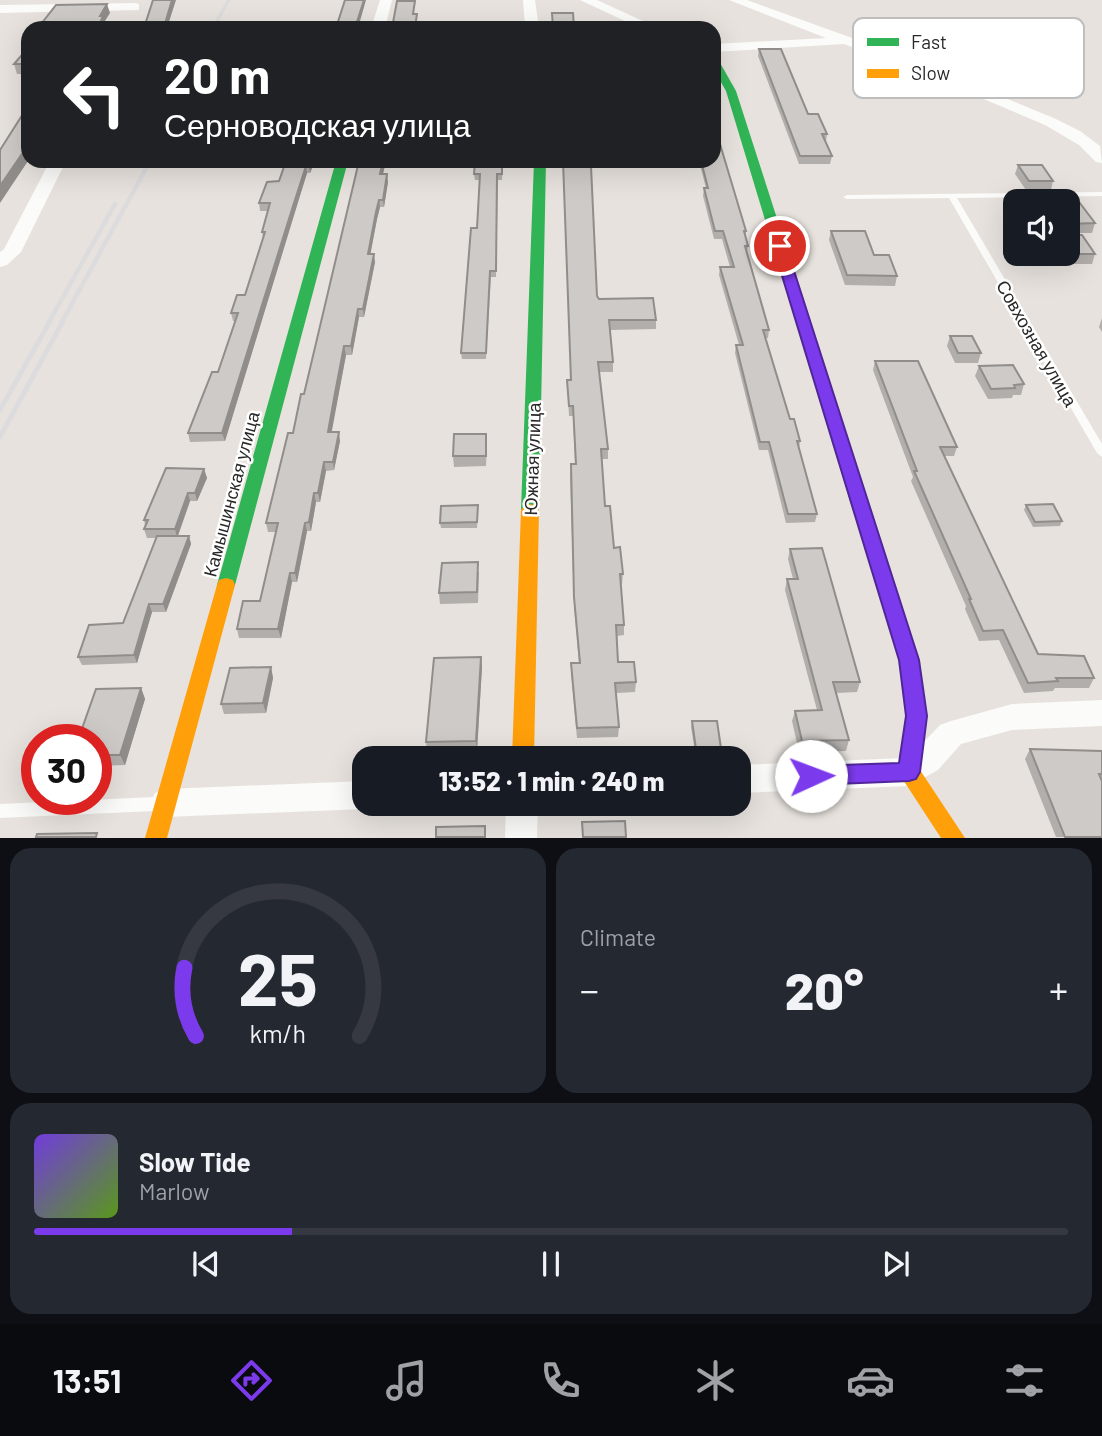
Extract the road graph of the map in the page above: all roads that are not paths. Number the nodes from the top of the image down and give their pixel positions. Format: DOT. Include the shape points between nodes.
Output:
graph roads {
  1 [pos="386,0"];
  2 [pos="529,0"];
  3 [pos="586,0"];
  4 [pos="735,0"];
  5 [pos="133,8"];
  6 [pos="0,9"];
  7 [pos="380,21"];
  8 [pos="531,21"];
  9 [pos="636,21"];
  10 [pos="851,40"];
  11 [pos="721,48"];
  12 [pos="721,73"];
  13 [pos="995,98"];
  14 [pos="1102,158"];
  15 [pos="54,168"];
  16 [pos="340,168"];
  17 [pos="540,168"];
  18 [pos="1102,194"];
  19 [pos="952,196"];
  20 [pos="847,197"];
  21 [pos="0,261"];
  22 [pos="1102,453"];
  23 [pos="1102,713"];
  24 [pos="523,746"];
  25 [pos="909,772"];
  26 [pos="751,778"];
  27 [pos="352,795"];
  28 [pos="166,803"];
  29 [pos="0,811"];
  30 [pos="522,816"];
  31 [pos="156,838"];
  32 [pos="521,838"];
  33 [pos="954,838"];
  1 -- 7 [label="street"];
  2 -- 8 [label="street"];
  3 -- 9 [label="street"];
  4 -- 10 [label="street"];
  5 -- 6 [label="street"];
  10 -- 11 [label="street"];
  12 -- 25 [label="street" via="731,91 909,660 917,716"];
  13 -- 14 [label="street" via="1069,133"];
  15 -- 21 [label="street" via="12,252"];
  16 -- 28 [label="street, Камышинская улица"];
  17 -- 24 [label="street, Южная улица"];
  18 -- 19 [label="lane"];
  19 -- 20 [label="lane"];
  19 -- 22 [label="lane, Совхозная улица"];
  23 -- 25 [label="street" via="1012,717 951,734"];
  25 -- 26 [label="street"];
  25 -- 33 [label="street"];
  27 -- 28 [label="street"];
  28 -- 29 [label="lane"];
  28 -- 31 [label="street, Камышинская улица"];
  30 -- 32 [label="street"];
}
